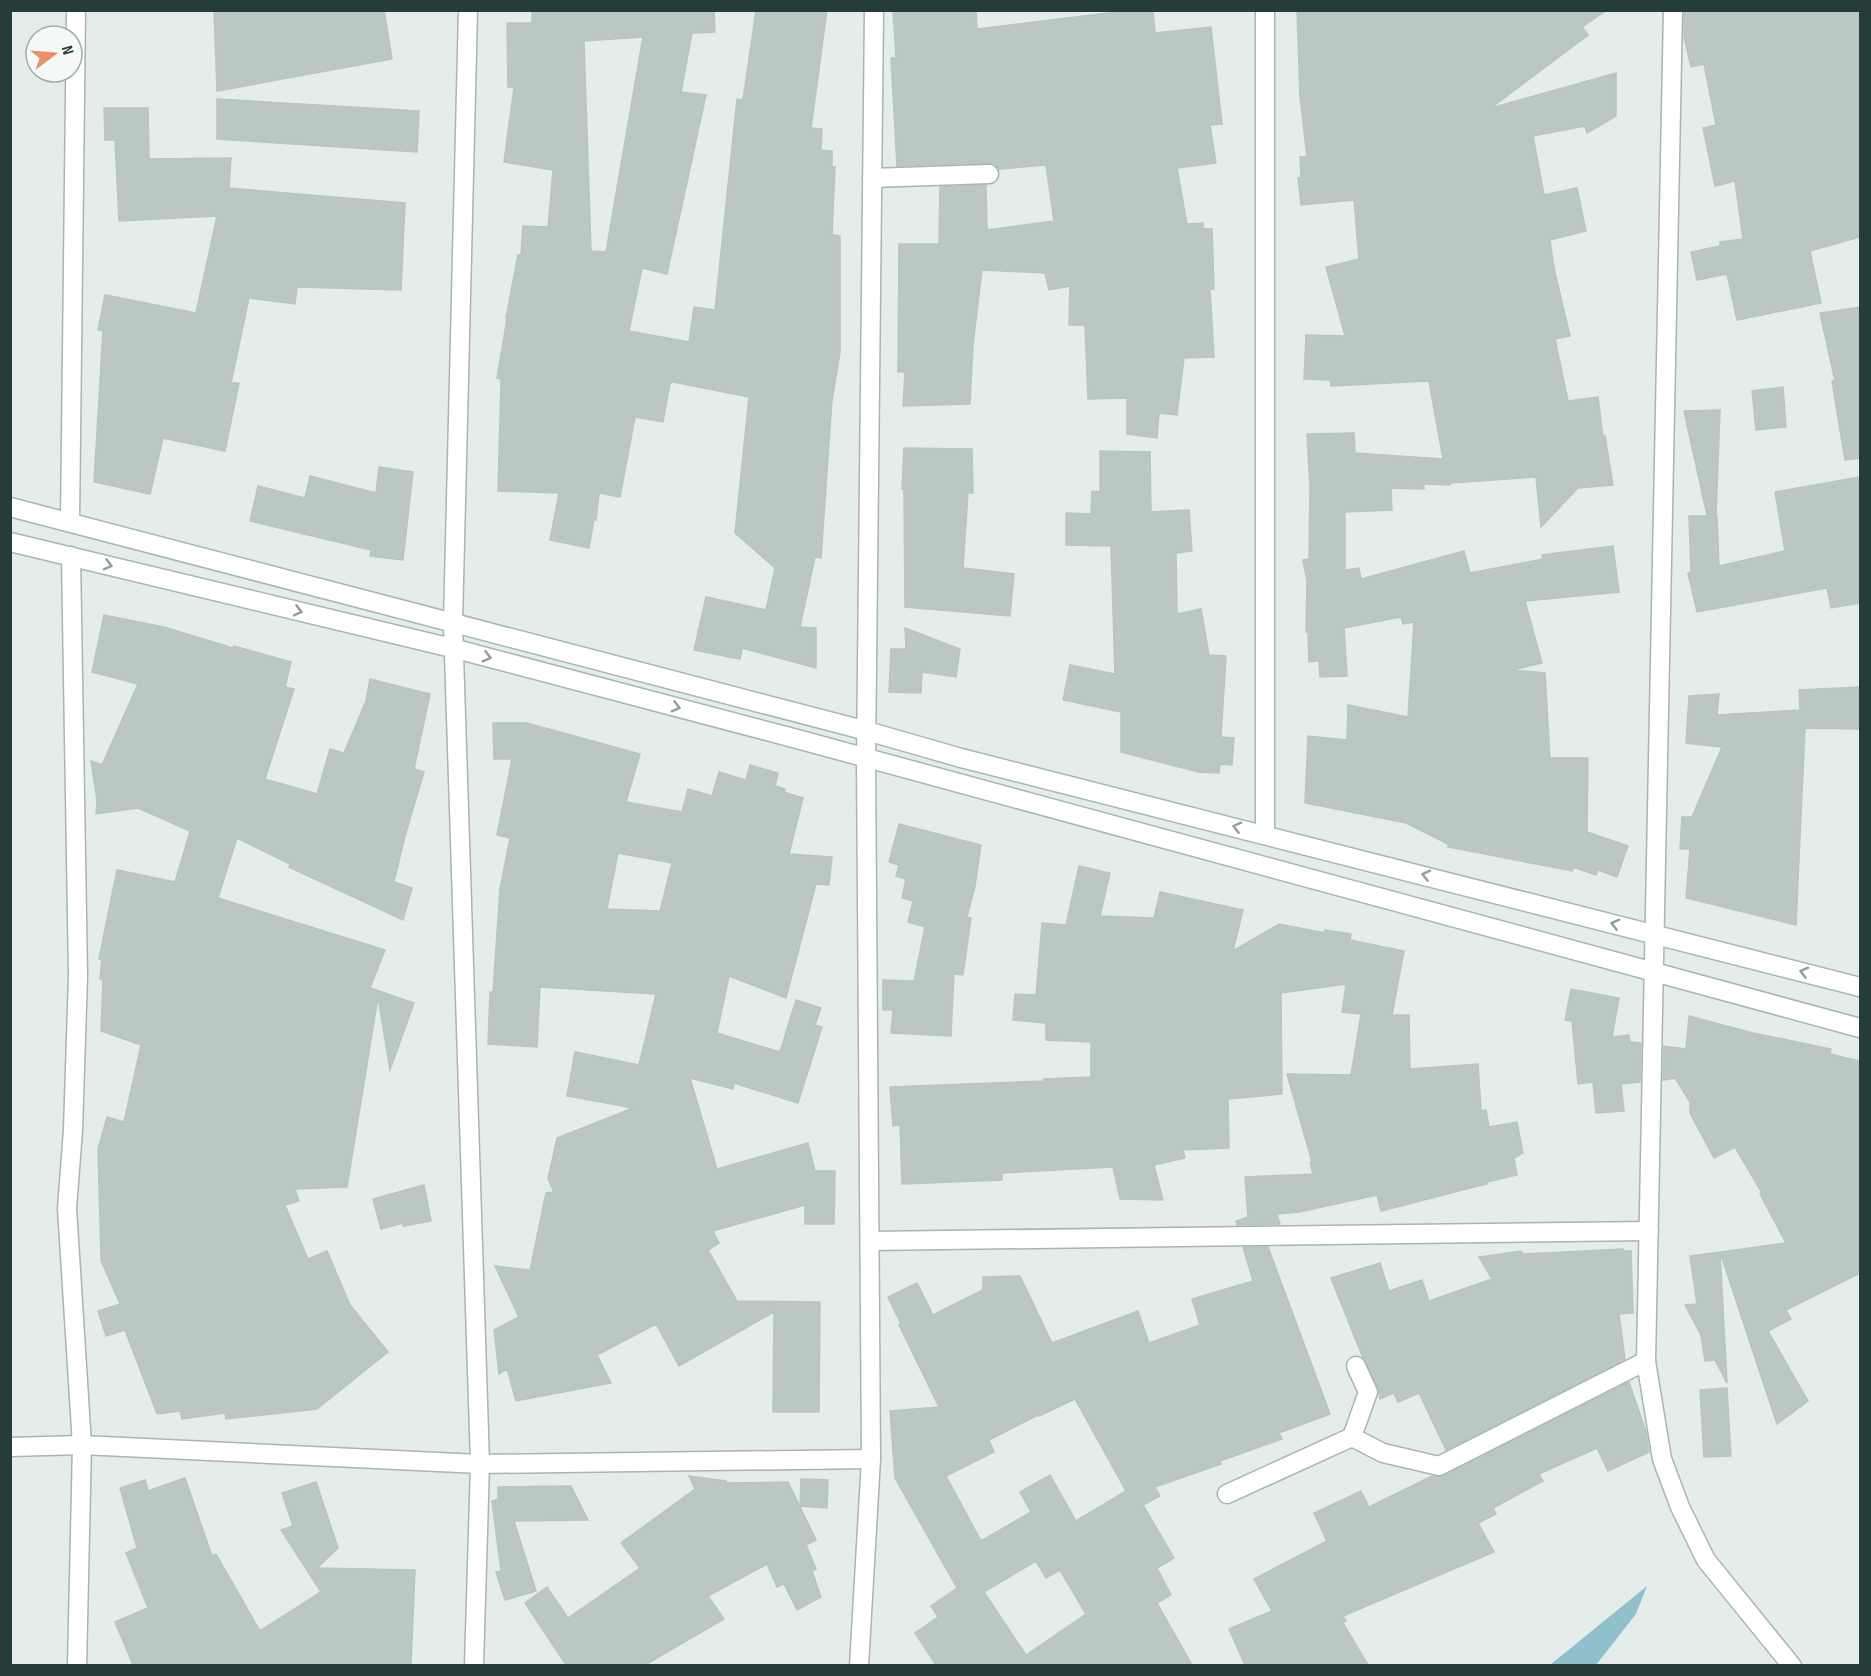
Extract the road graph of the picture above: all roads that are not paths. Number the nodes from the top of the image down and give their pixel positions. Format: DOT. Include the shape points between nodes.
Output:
graph roads {
  1 [pos="76,10"];
  2 [pos="468,10"];
  3 [pos="874,10"];
  4 [pos="1265,10"];
  5 [pos="1673,10"];
  6 [pos="989,174"];
  7 [pos="873,178"];
  8 [pos="10,507"];
  9 [pos="70,522"];
  10 [pos="10,542"];
  11 [pos="71,556"];
  12 [pos="453,623"];
  13 [pos="456,649"];
  14 [pos="867,732"];
  15 [pos="866,759"];
  16 [pos="1265,834"];
  17 [pos="1655,934"];
  18 [pos="1654,972"];
  19 [pos="1860,987"];
  20 [pos="1860,1028"];
  21 [pos="1649,1231"];
  22 [pos="870,1241"];
  23 [pos="1646,1361"];
  24 [pos="1356,1366"];
  25 [pos="1352,1437"];
  26 [pos="82,1445"];
  27 [pos="10,1447"];
  28 [pos="871,1459"];
  29 [pos="480,1464"];
  30 [pos="1227,1494"];
  31 [pos="77,1665"];
  32 [pos="474,1665"];
  33 [pos="859,1665"];
  34 [pos="1792,1665"];
  1 -- 9 [label="street"];
  2 -- 12 [label="street"];
  3 -- 7 [label="street"];
  4 -- 16 [label="street"];
  5 -- 17 [label="street"];
  6 -- 7 [label="street"];
  7 -- 14 [label="street"];
  8 -- 9 [label="street"];
  9 -- 12 [label="street"];
  10 -- 11 [label="street"];
  11 -- 13 [label="street, one-way"];
  11 -- 26 [label="street" via="78,976 67,1208"];
  12 -- 13 [label="street"];
  12 -- 14 [label="street"];
  13 -- 15 [label="street, one-way"];
  13 -- 29 [label="street"];
  14 -- 15 [label="street"];
  16 -- 14 [label="street, one-way"];
  15 -- 18 [label="street"];
  15 -- 22 [label="street"];
  17 -- 16 [label="street, one-way"];
  17 -- 18 [label="street"];
  19 -- 17 [label="street, one-way"];
  18 -- 20 [label="street"];
  18 -- 21 [label="street"];
  21 -- 22 [label="street"];
  21 -- 23 [label="street"];
  22 -- 28 [label="street"];
  23 -- 25 [label="street" via="1439,1466 1383,1453"];
  23 -- 34 [label="street" via="1662,1459 1680,1507 1706,1560"];
  24 -- 25 [label="street" via="1368,1392"];
  25 -- 30 [label="street"];
  26 -- 27 [label="street"];
  26 -- 29 [label="street"];
  26 -- 31 [label="street"];
  28 -- 29 [label="street"];
  28 -- 33 [label="street"];
  29 -- 32 [label="street"];
}
